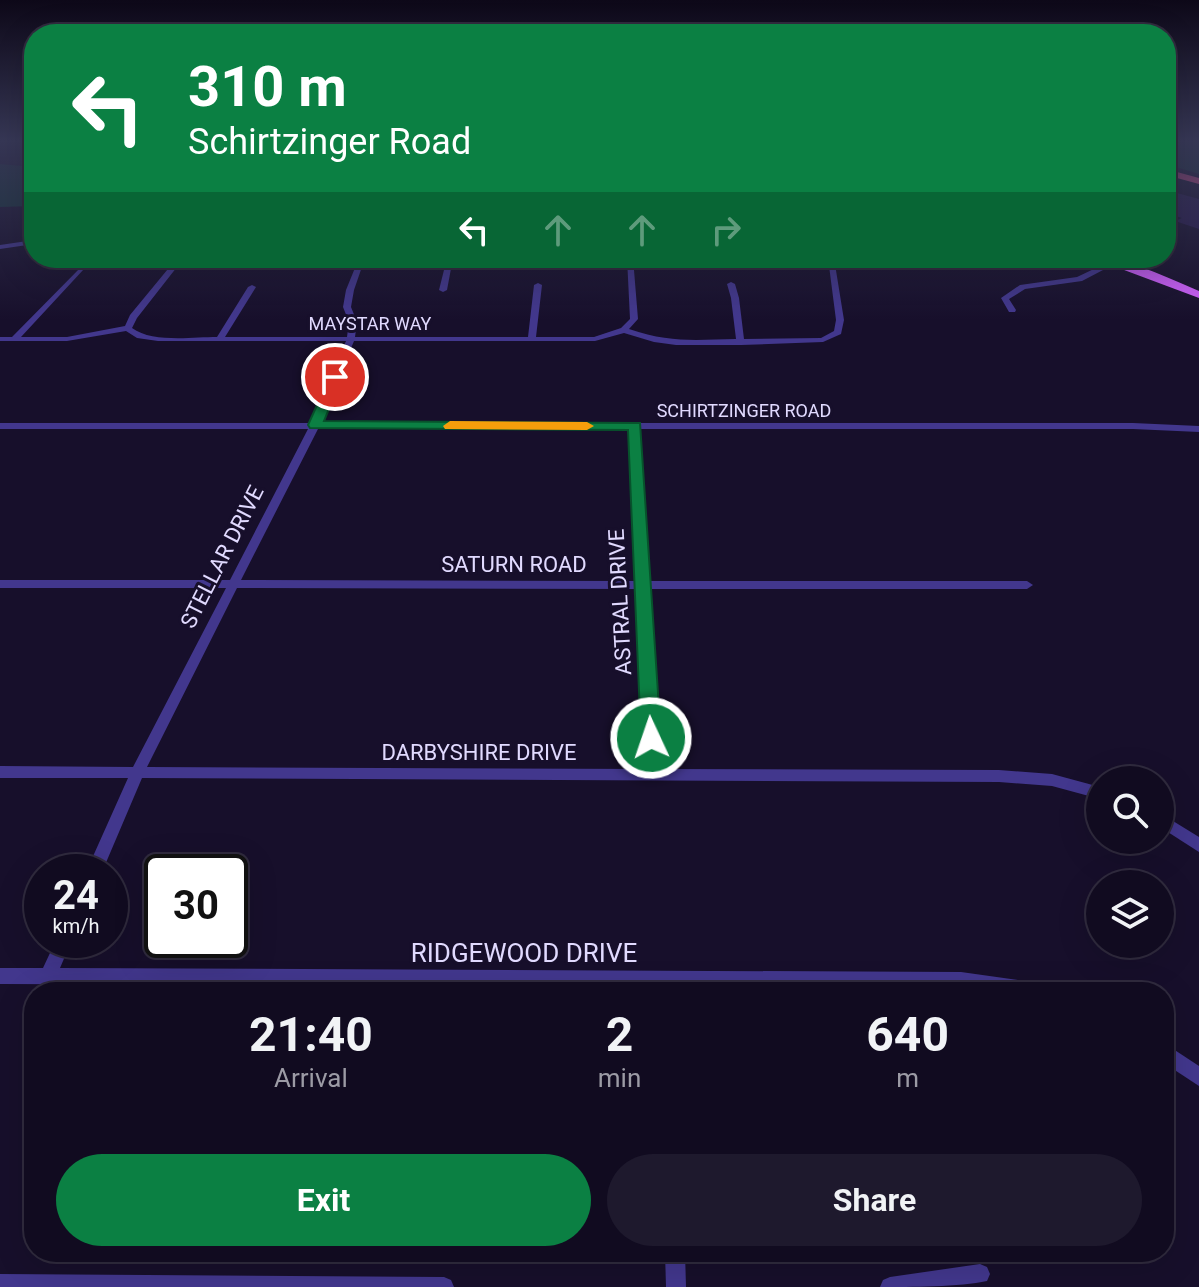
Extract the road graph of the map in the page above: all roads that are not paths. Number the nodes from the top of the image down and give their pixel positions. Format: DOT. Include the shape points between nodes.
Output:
graph roads {
  1 [pos="24,243"];
  2 [pos="0,247"];
  3 [pos="82,268"];
  4 [pos="173,268"];
  5 [pos="358,268"];
  6 [pos="448,268"];
  7 [pos="631,268"];
  8 [pos="832,268"];
  9 [pos="1102,268"];
  10 [pos="1137,268"];
  11 [pos="1146,268"];
  12 [pos="1155,268"];
  13 [pos="731,284"];
  14 [pos="538,285"];
  15 [pos="1199,286"];
  16 [pos="252,287"];
  17 [pos="443,290"];
  18 [pos="1199,295"];
  19 [pos="1012,310"];
  20 [pos="128,328"];
  21 [pos="624,330"];
  22 [pos="0,339"];
  23 [pos="14,339"];
  24 [pos="219,339"];
  25 [pos="351,339"];
  26 [pos="532,339"];
  27 [pos="741,343"];
  28 [pos="315,425"];
  29 [pos="0,426"];
  30 [pos="635,426"];
  31 [pos="1199,429"];
  32 [pos="0,584"];
  33 [pos="232,584"];
  34 [pos="644,585"];
  35 [pos="1027,585"];
  36 [pos="0,772"];
  37 [pos="137,773"];
  38 [pos="653,775"];
  39 [pos="1086,789"];
  40 [pos="1174,828"];
  41 [pos="1199,845"];
  42 [pos="102,854"];
  43 [pos="56,958"];
  44 [pos="0,976"];
  45 [pos="48,976"];
  46 [pos="418,982"];
  47 [pos="862,982"];
  48 [pos="975,982"];
  49 [pos="1174,1059"];
  50 [pos="1199,1077"];
  51 [pos="675,1262"];
  52 [pos="980,1274"];
  53 [pos="0,1284"];
  54 [pos="444,1287"];
  55 [pos="676,1287"];
  56 [pos="890,1287"];
  1 -- 2 [label="street"];
  3 -- 23 [label="street"];
  4 -- 20 [label="street"];
  5 -- 25 [label="street, STELLAR DRIVE" via="347,307 353,322"];
  6 -- 17 [label="street"];
  7 -- 21 [label="street" via="634,319"];
  8 -- 27 [label="street" via="838,332 812,342"];
  9 -- 19 [label="street" via="1079,279 1016,290 1005,298"];
  10 -- 18 [label="main road"];
  11 -- 15 [label="main road"];
  12 -- 15 [label="main road"];
  13 -- 27 [label="street"];
  14 -- 26 [label="street"];
  16 -- 24 [label="street"];
  20 -- 23 [label="street" via="75,338"];
  20 -- 24 [label="street, MAYSTAR WAY" via="155,339"];
  21 -- 26 [label="street, MAYSTAR WAY" via="595,339"];
  21 -- 27 [label="street" via="665,342"];
  22 -- 23 [label="street"];
  24 -- 25 [label="street, MAYSTAR WAY"];
  25 -- 26 [label="street, MAYSTAR WAY"];
  25 -- 28 [label="street, STELLAR DRIVE"];
  28 -- 29 [label="street, SCHIRTZINGER ROAD"];
  28 -- 30 [label="street, SCHIRTZINGER ROAD"];
  28 -- 33 [label="street, STELLAR DRIVE"];
  30 -- 31 [label="street, SCHIRTZINGER ROAD"];
  30 -- 34 [label="street, ASTRAL DRIVE"];
  32 -- 33 [label="street, SATURN ROAD"];
  33 -- 34 [label="street, SATURN ROAD"];
  33 -- 37 [label="street, STELLAR DRIVE"];
  34 -- 35 [label="street, SATURN ROAD"];
  34 -- 38 [label="street, ASTRAL DRIVE"];
  36 -- 37 [label="street, DARBYSHIRE DRIVE"];
  37 -- 38 [label="street, DARBYSHIRE DRIVE"];
  37 -- 42 [label="street, STELLAR DRIVE"];
  38 -- 39 [label="street, DARBYSHIRE DRIVE" via="999,776 1052,780"];
  40 -- 41 [label="street"];
  43 -- 45 [label="street"];
  44 -- 45 [label="street, RIDGEWOOD DRIVE"];
  45 -- 46 [label="street, RIDGEWOOD DRIVE"];
  47 -- 48 [label="street, RIDGEWOOD DRIVE"];
  49 -- 50 [label="street"];
  51 -- 55 [label="street"];
  52 -- 56 [label="street"];
  53 -- 54 [label="street"];
}
